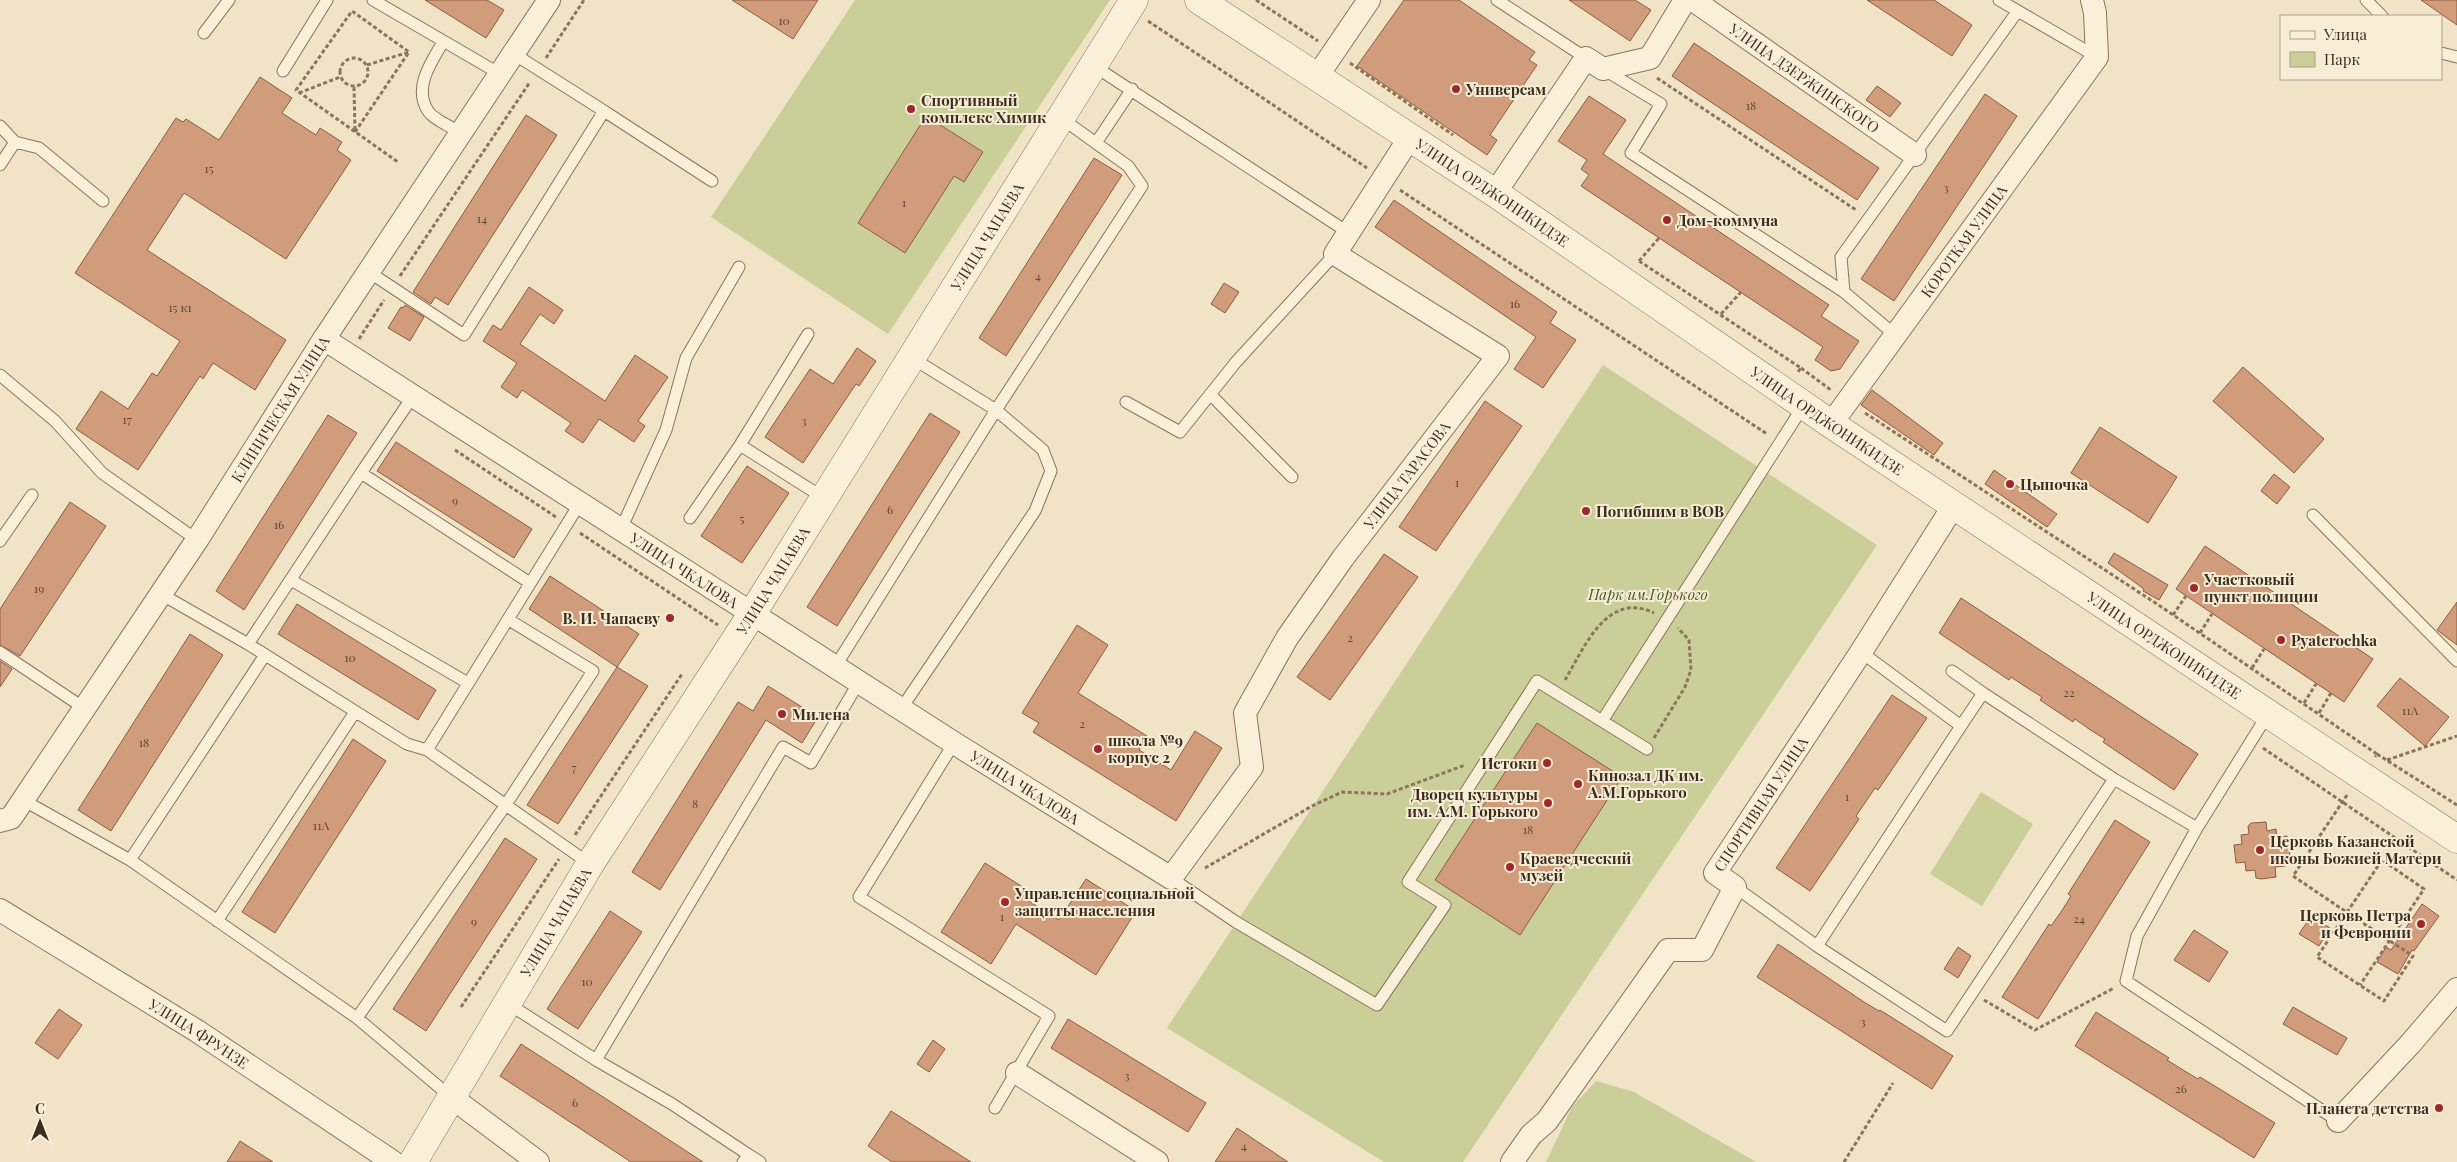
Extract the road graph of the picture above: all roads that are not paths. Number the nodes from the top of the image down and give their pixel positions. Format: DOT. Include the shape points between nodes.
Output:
graph roads {
  1 [pos="229,0"];
  2 [pos="327,0"];
  3 [pos="373,0"];
  4 [pos="550,0"];
  5 [pos="1199,0"];
  6 [pos="1369,0"];
  7 [pos="1497,0"];
  8 [pos="1686,0"];
  9 [pos="1694,0"];
  10 [pos="1999,0"];
  11 [pos="2092,0"];
  12 [pos="2366,0"];
  13 [pos="1132,4"];
  14 [pos="2017,12"];
  15 [pos="2381,15"];
  16 [pos="204,33"];
  17 [pos="443,42"];
  18 [pos="2442,53"];
  19 [pos="514,54"];
  20 [pos="2097,57"];
  21 [pos="2457,57"];
  22 [pos="1594,63"];
  23 [pos="1094,66"];
  24 [pos="283,71"];
  25 [pos="500,74"];
  26 [pos="1316,78"];
  27 [pos="1132,89"];
  28 [pos="604,111"];
  29 [pos="1061,118"];
  30 [pos="0,126"];
  31 [pos="461,133"];
  32 [pos="1410,137"];
  33 [pos="15,142"];
  34 [pos="1096,143"];
  35 [pos="1915,155"];
  36 [pos="0,165"];
  37 [pos="712,181"];
  38 [pos="1495,193"];
  39 [pos="103,201"];
  40 [pos="1349,233"];
  41 [pos="1335,254"];
  42 [pos="739,267"];
  43 [pos="369,272"];
  44 [pos="1844,292"];
  45 [pos="808,334"];
  46 [pos="1894,334"];
  47 [pos="324,339"];
  48 [pos="912,358"];
  49 [pos="0,375"];
  50 [pos="1210,394"];
  51 [pos="414,396"];
  52 [pos="1126,402"];
  53 [pos="1804,405"];
  54 [pos="996,410"];
  55 [pos="1831,424"];
  56 [pos="740,445"];
  57 [pos="361,473"];
  58 [pos="1292,477"];
  59 [pos="32,495"];
  60 [pos="824,498"];
  61 [pos="580,503"];
  62 [pos="1954,505"];
  63 [pos="2313,515"];
  64 [pos="690,518"];
  65 [pos="621,529"];
  66 [pos="197,540"];
  67 [pos="0,541"];
  68 [pos="291,580"];
  69 [pos="530,583"];
  70 [pos="161,594"];
  71 [pos="752,614"];
  72 [pos="508,620"];
  73 [pos="248,644"];
  74 [pos="0,652"];
  75 [pos="1861,652"];
  76 [pos="265,654"];
  77 [pos="2457,661"];
  78 [pos="835,667"];
  79 [pos="1952,671"];
  80 [pos="859,682"];
  81 [pos="468,683"];
  82 [pos="1982,693"];
  83 [pos="84,708"];
  84 [pos="901,709"];
  85 [pos="355,712"];
  86 [pos="2268,714"];
  87 [pos="1602,722"];
  88 [pos="1961,726"];
  89 [pos="954,743"];
  90 [pos="1647,749"];
  91 [pos="427,750"];
  92 [pos="2114,779"];
  93 [pos="505,806"];
  94 [pos="11,813"];
  95 [pos="2197,828"];
  96 [pos="2457,839"];
  97 [pos="130,860"];
  98 [pos="590,864"];
  99 [pos="1171,878"];
  100 [pos="1735,887"];
  101 [pos="0,910"];
  102 [pos="216,921"];
  103 [pos="1817,946"];
  104 [pos="2457,989"];
  105 [pos="507,1003"];
  106 [pos="357,1018"];
  107 [pos="596,1060"];
  108 [pos="1017,1074"];
  109 [pos="451,1097"];
  110 [pos="994,1108"];
  111 [pos="2338,1121"];
  112 [pos="746,1159"];
  113 [pos="393,1162"];
  114 [pos="413,1162"];
  115 [pos="538,1162"];
  116 [pos="760,1162"];
  117 [pos="1157,1162"];
  118 [pos="1512,1162"];
  1 -- 16 [label="lane"];
  2 -- 24 [label="lane"];
  3 -- 17 [label="lane"];
  4 -- 19 [label="street, КЛИНИЧЕСКАЯ УЛИЦА"];
  5 -- 26 [label="street, УЛИЦА ОРДЖОНИКИДЗЕ"];
  6 -- 26 [label="street"];
  7 -- 22 [label="lane"];
  8 -- 22 [label="street" via="1650,58"];
  9 -- 35 [label="street, УЛИЦА ДЗЕРЖИНСКОГО"];
  10 -- 14 [label="lane"];
  11 -- 20 [label="street" via="2096,13"];
  12 -- 15 [label="lane"];
  13 -- 23 [label="street, УЛИЦА ЧАПАЕВА"];
  14 -- 20 [label="lane"];
  14 -- 35 [label="lane"];
  17 -- 25 [label="lane"];
  17 -- 31 [label="lane" via="427,70 422,92 429,112"];
  18 -- 21 [label="lane"];
  19 -- 25 [label="street, КЛИНИЧЕСКАЯ УЛИЦА"];
  19 -- 28 [label="lane"];
  20 -- 46 [label="street, КОРОТКАЯ УЛИЦА"];
  22 -- 38 [label="street"];
  22 -- 44 [label="lane" via="1661,104 1631,153"];
  23 -- 27 [label="lane"];
  23 -- 29 [label="street, УЛИЦА ЧАПАЕВА"];
  25 -- 31 [label="street, КЛИНИЧЕСКАЯ УЛИЦА"];
  26 -- 32 [label="street, УЛИЦА ОРДЖОНИКИДЗЕ"];
  27 -- 34 [label="lane"];
  27 -- 40 [label="lane"];
  28 -- 37 [label="lane"];
  28 -- 43 [label="lane" via="464,335"];
  29 -- 34 [label="lane"];
  29 -- 48 [label="street, УЛИЦА ЧАПАЕВА"];
  30 -- 33 [label="lane"];
  31 -- 43 [label="street, КЛИНИЧЕСКАЯ УЛИЦА"];
  32 -- 38 [label="street, УЛИЦА ОРДЖОНИКИДЗЕ"];
  32 -- 40 [label="street"];
  33 -- 36 [label="lane"];
  33 -- 39 [label="lane" via="39,148"];
  34 -- 54 [label="lane" via="1128,166 1142,186"];
  35 -- 44 [label="lane" via="1841,257"];
  38 -- 53 [label="street, УЛИЦА ОРДЖОНИКИДЗЕ"];
  40 -- 41 [label="street"];
  41 -- 50 [label="lane"];
  41 -- 99 [label="street, УЛИЦА ТАРАСОВА" via="1498,356 1343,558 1286,638 1245,713 1252,767"];
  42 -- 65 [label="lane" via="686,358 666,430"];
  43 -- 47 [label="street, КЛИНИЧЕСКАЯ УЛИЦА"];
  44 -- 46 [label="lane"];
  45 -- 56 [label="lane"];
  46 -- 55 [label="street, КОРОТКАЯ УЛИЦА"];
  47 -- 51 [label="street, УЛИЦА ЧКАЛОВА"];
  47 -- 66 [label="street, КЛИНИЧЕСКАЯ УЛИЦА"];
  48 -- 54 [label="lane"];
  48 -- 60 [label="street, УЛИЦА ЧАПАЕВА"];
  49 -- 66 [label="lane" via="55,421 102,473"];
  50 -- 52 [label="lane" via="1180,432"];
  50 -- 58 [label="lane"];
  51 -- 57 [label="lane"];
  51 -- 61 [label="street, УЛИЦА ЧКАЛОВА"];
  53 -- 55 [label="street, УЛИЦА ОРДЖОНИКИДЗЕ"];
  53 -- 87 [label="lane"];
  54 -- 78 [label="lane"];
  54 -- 84 [label="lane" via="1043,450 1051,471 1035,511"];
  55 -- 62 [label="street, УЛИЦА ОРДЖОНИКИДЗЕ"];
  56 -- 60 [label="lane"];
  56 -- 64 [label="lane"];
  57 -- 68 [label="lane"];
  57 -- 69 [label="lane"];
  59 -- 67 [label="lane"];
  60 -- 71 [label="street, УЛИЦА ЧАПАЕВА"];
  61 -- 65 [label="street, УЛИЦА ЧКАЛОВА"];
  61 -- 69 [label="lane"];
  62 -- 75 [label="street, СПОРТИВНАЯ УЛИЦА"];
  62 -- 86 [label="street, УЛИЦА ОРДЖОНИКИДЗЕ"];
  63 -- 77 [label="lane"];
  65 -- 71 [label="street, УЛИЦА ЧКАЛОВА"];
  66 -- 70 [label="street, КЛИНИЧЕСКАЯ УЛИЦА"];
  68 -- 73 [label="lane"];
  68 -- 81 [label="lane"];
  69 -- 72 [label="lane"];
  70 -- 73 [label="lane"];
  70 -- 83 [label="street, КЛИНИЧЕСКАЯ УЛИЦА"];
  71 -- 78 [label="street, УЛИЦА ЧКАЛОВА"];
  71 -- 98 [label="street, УЛИЦА ЧАПАЕВА"];
  72 -- 81 [label="lane"];
  72 -- 93 [label="lane" via="593,671"];
  73 -- 76 [label="lane"];
  74 -- 83 [label="lane"];
  75 -- 88 [label="lane"];
  75 -- 100 [label="street, СПОРТИВНАЯ УЛИЦА" via="1715,873"];
  76 -- 85 [label="lane"];
  76 -- 97 [label="lane"];
  78 -- 80 [label="street, УЛИЦА ЧКАЛОВА"];
  79 -- 82 [label="lane"];
  80 -- 84 [label="street, УЛИЦА ЧКАЛОВА"];
  80 -- 107 [label="lane" via="811,763 783,747"];
  81 -- 91 [label="lane"];
  82 -- 88 [label="lane"];
  82 -- 92 [label="lane"];
  83 -- 94 [label="street, КЛИНИЧЕСКАЯ УЛИЦА"];
  84 -- 89 [label="street, УЛИЦА ЧКАЛОВА"];
  85 -- 91 [label="lane" via="407,744"];
  85 -- 102 [label="lane"];
  86 -- 95 [label="lane"];
  86 -- 96 [label="street, УЛИЦА ОРДЖОНИКИДЗЕ"];
  87 -- 90 [label="lane"];
  87 -- 99 [label="lane" via="1537,680 1408,882 1445,905 1377,1005 1236,922"];
  88 -- 103 [label="lane"];
  89 -- 99 [label="street, УЛИЦА ЧКАЛОВА"];
  89 -- 108 [label="lane" via="859,897 1049,1016"];
  91 -- 93 [label="lane"];
  92 -- 95 [label="lane"];
  92 -- 103 [label="lane" via="1947,1031"];
  93 -- 98 [label="lane"];
  93 -- 106 [label="lane"];
  94 -- 97 [label="lane"];
  95 -- 111 [label="lane" via="2137,936 2126,981"];
  97 -- 102 [label="lane"];
  98 -- 105 [label="street, УЛИЦА ЧАПАЕВА"];
  100 -- 103 [label="lane"];
  100 -- 118 [label="street, СПОРТИВНАЯ УЛИЦА" via="1702,950 1668,950 1547,1121 1531,1135"];
  101 -- 113 [label="street, УЛИЦА ФРУНЗЕ" via="181,1021"];
  102 -- 106 [label="lane"];
  104 -- 111 [label="street"];
  105 -- 107 [label="lane"];
  105 -- 109 [label="street, УЛИЦА ЧАПАЕВА"];
  106 -- 109 [label="lane"];
  107 -- 112 [label="lane" via="672,1104"];
  108 -- 110 [label="lane"];
  108 -- 117 [label="street"];
  109 -- 114 [label="street, УЛИЦА ЧАПАЕВА"];
  109 -- 115 [label="street"];
  112 -- 116 [label="lane"];
}
